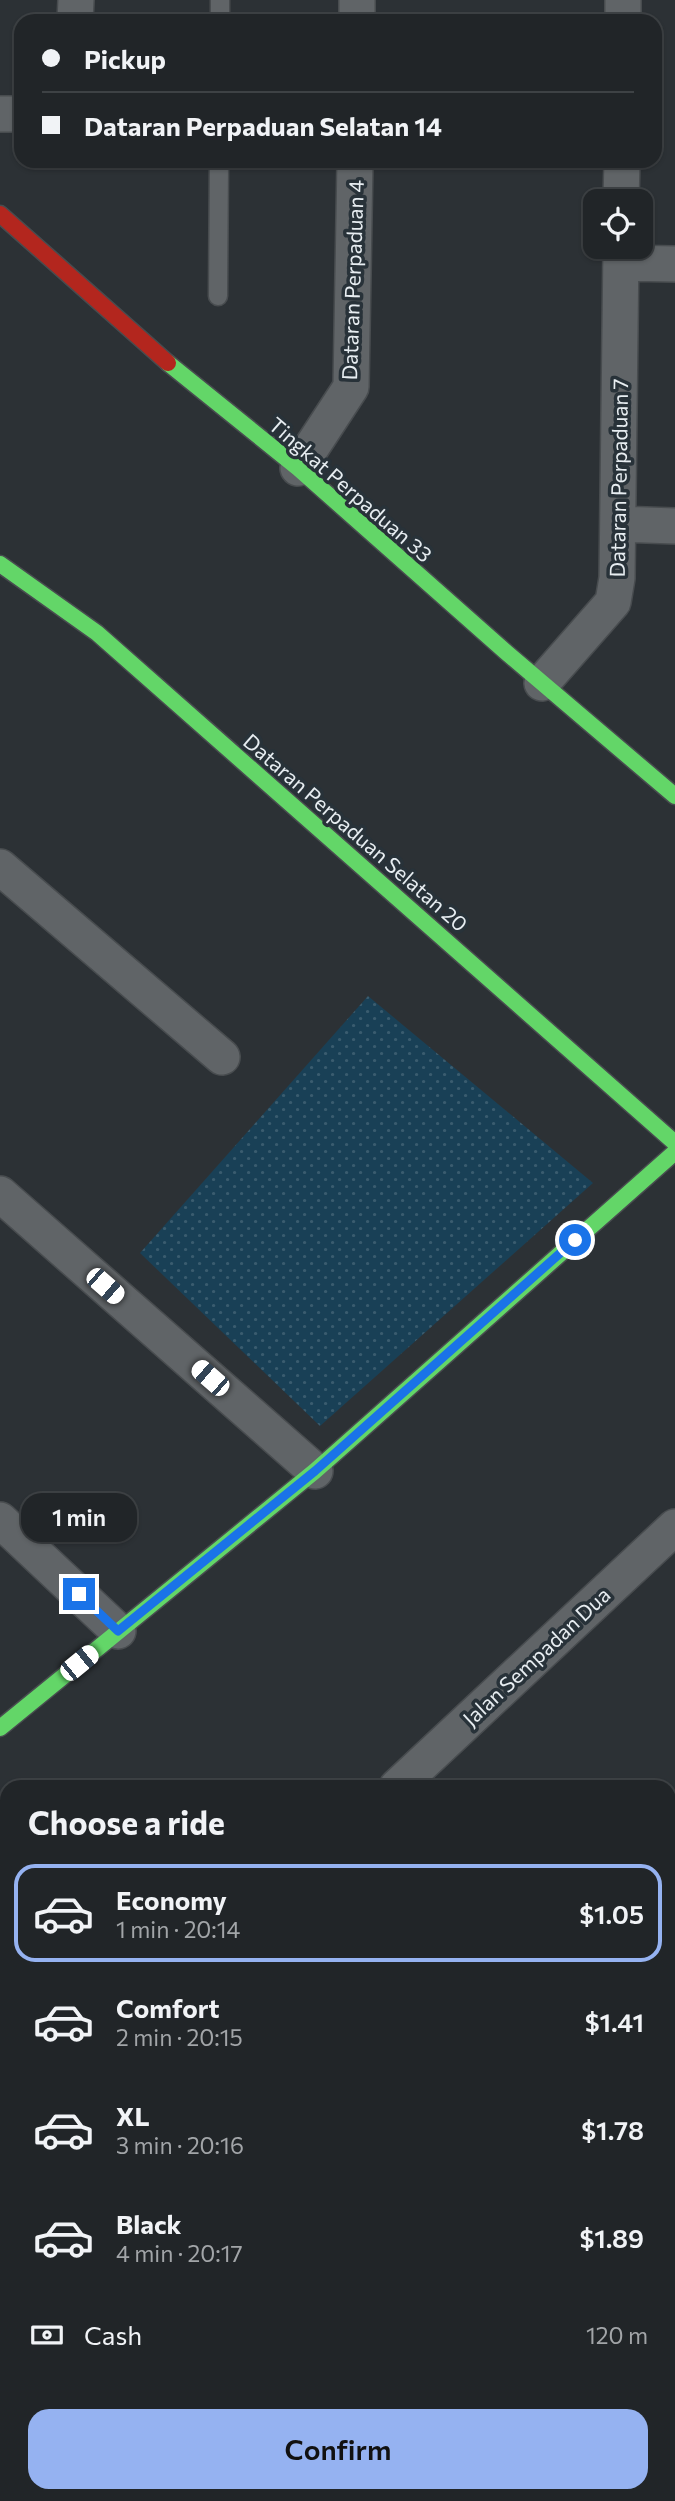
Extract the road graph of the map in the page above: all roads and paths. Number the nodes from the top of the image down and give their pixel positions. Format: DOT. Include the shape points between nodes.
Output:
graph roads {
  1 [pos="219,168"];
  2 [pos="355,168"];
  3 [pos="622,168"];
  4 [pos="621,189"];
  5 [pos="0,214"];
  6 [pos="621,259"];
  7 [pos="645,259"];
  8 [pos="675,264"];
  9 [pos="218,296"];
  10 [pos="298,468"];
  11 [pos="618,524"];
  12 [pos="675,526"];
  13 [pos="0,564"];
  14 [pos="542,683"];
  15 [pos="675,796"];
  16 [pos="0,867"];
  17 [pos="222,1057"];
  18 [pos="675,1143"];
  19 [pos="675,1152"];
  20 [pos="0,1194"];
  21 [pos="315,1471"];
  22 [pos="0,1520"];
  23 [pos="675,1527"];
  24 [pos="118,1631"];
  25 [pos="0,1728"];
  26 [pos="404,1780"];
  1 -- 9 [label="lane"];
  2 -- 10 [label="street, Dataran Perpaduan 4" via="351,387"];
  3 -- 4 [label="street"];
  5 -- 10 [label="street, Tingkat Perpaduan 33" via="153,351"];
  6 -- 11 [label="street, Dataran Perpaduan 7"];
  7 -- 8 [label="street"];
  10 -- 14 [label="street, Tingkat Perpaduan 33"];
  11 -- 12 [label="street"];
  11 -- 14 [label="street, Dataran Perpaduan 7" via="613,602"];
  13 -- 18 [label="street, Dataran Perpaduan Selatan 20" via="97,633"];
  14 -- 15 [label="street, Tingkat Perpaduan 33"];
  16 -- 17 [label="street"];
  19 -- 21 [label="street"];
  20 -- 21 [label="street"];
  21 -- 24 [label="street"];
  22 -- 24 [label="street"];
  23 -- 26 [label="street, Jalan Sempadan Dua"];
  24 -- 25 [label="street"];
}
